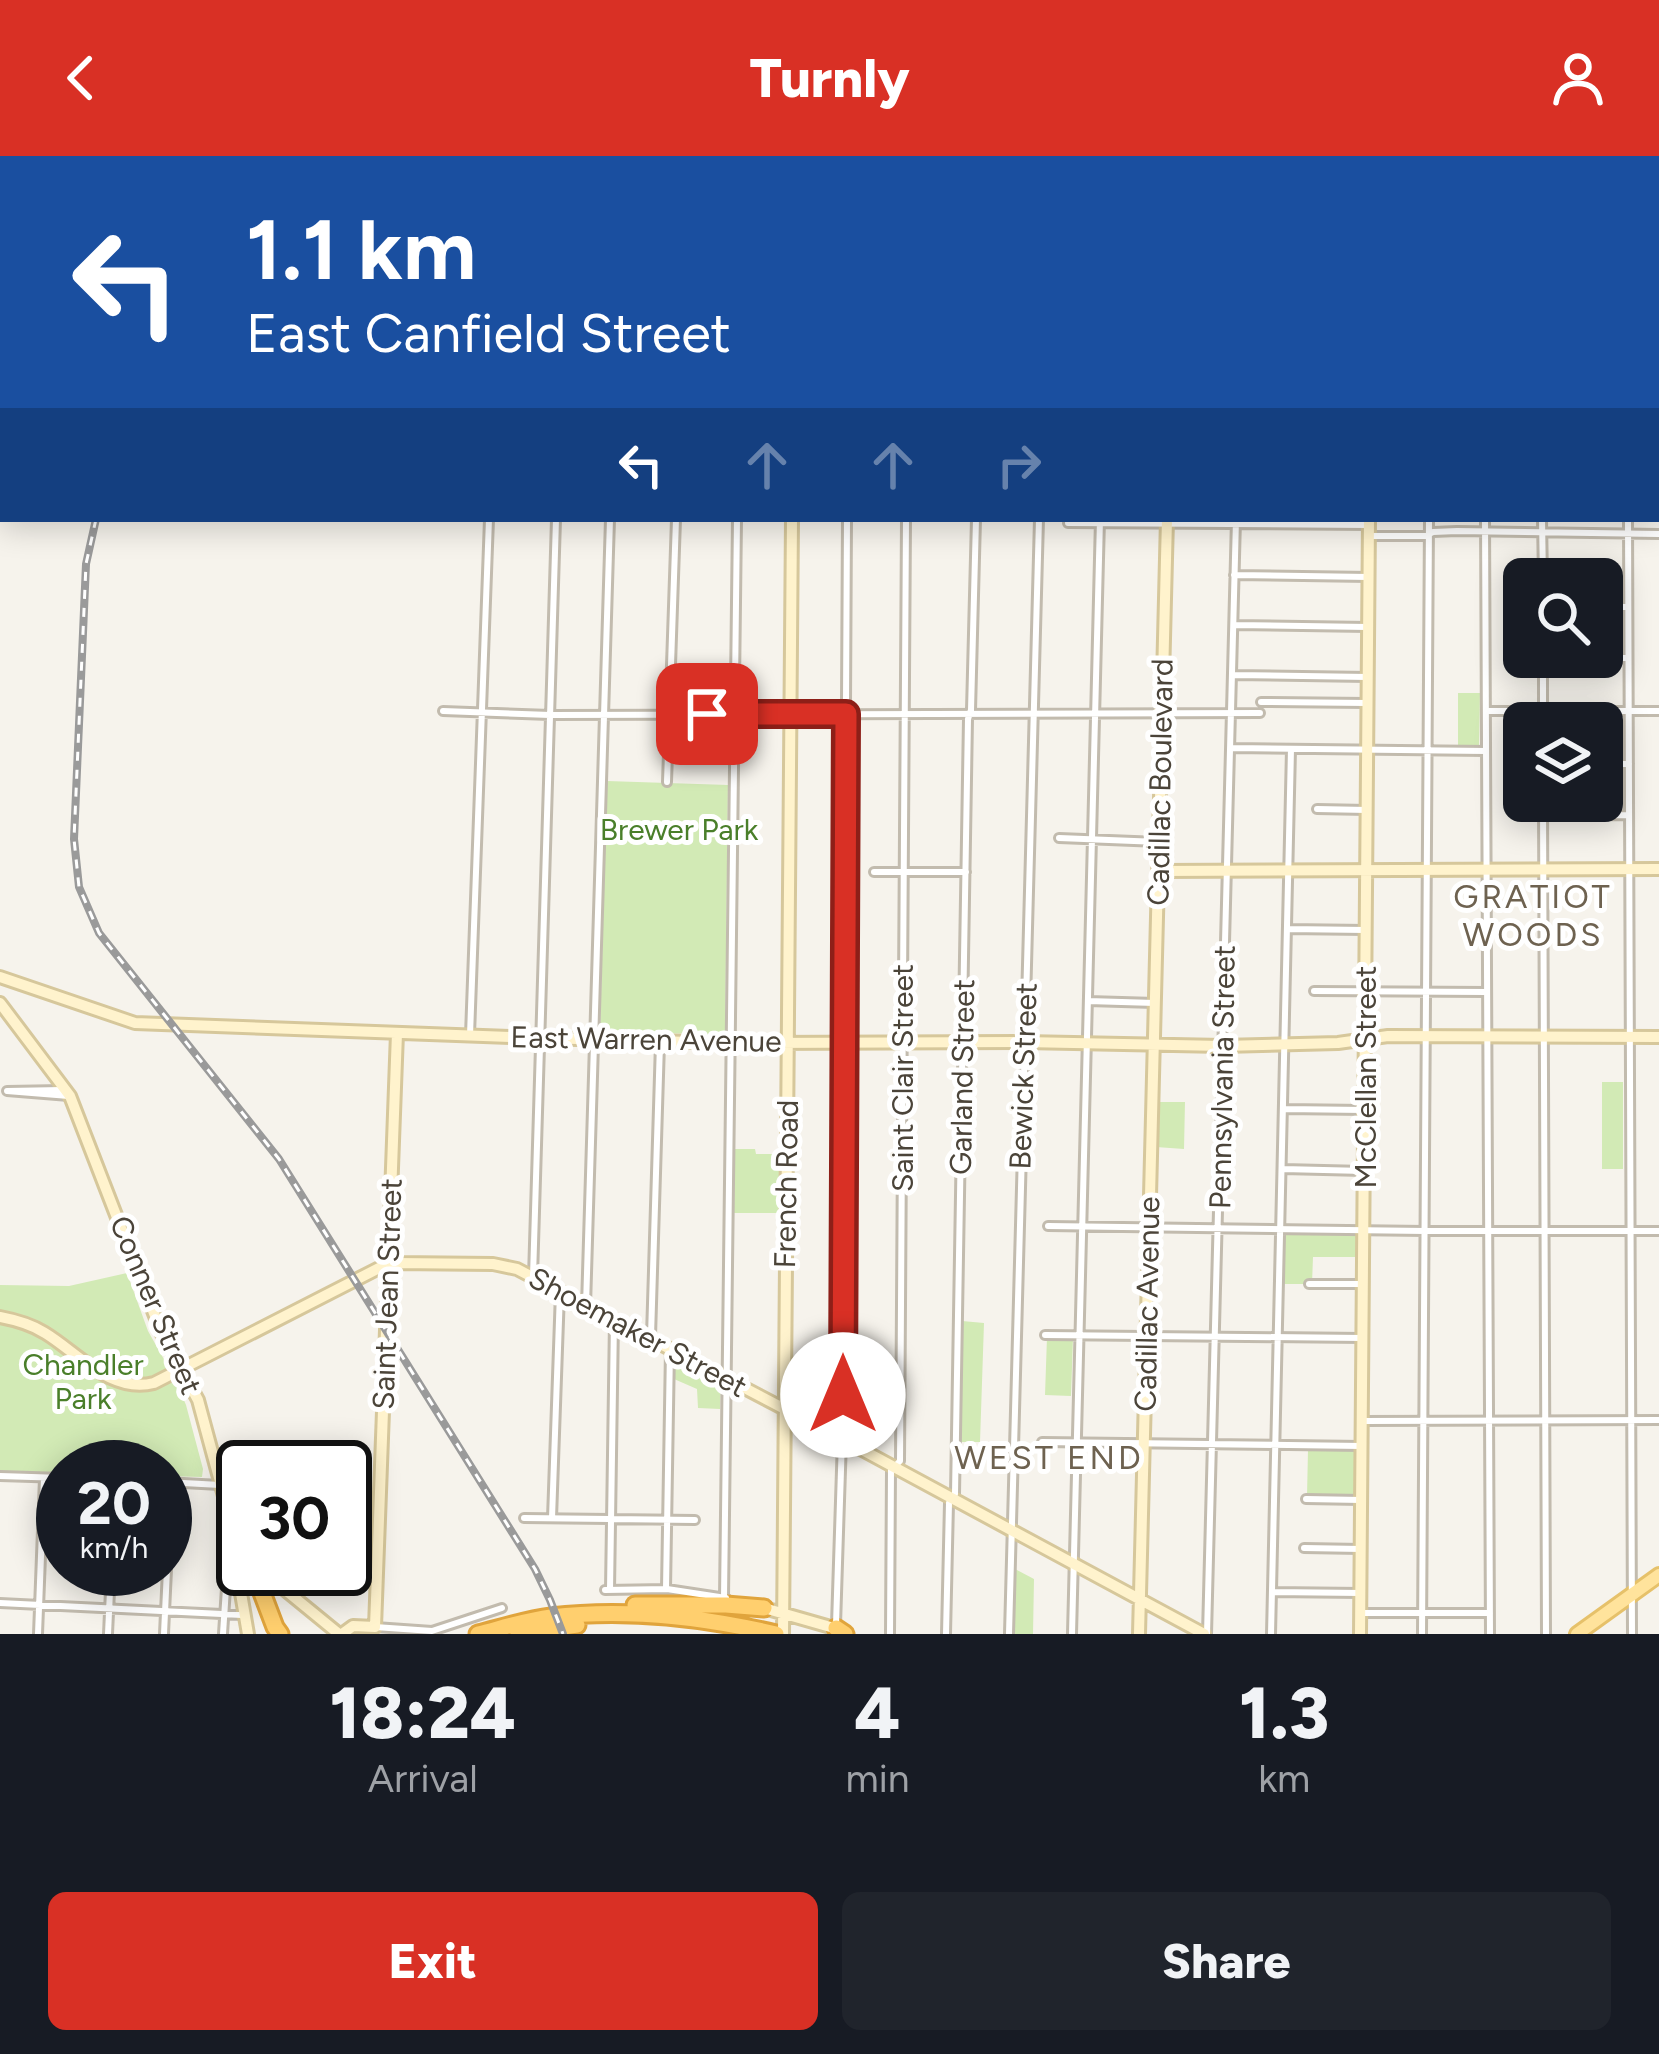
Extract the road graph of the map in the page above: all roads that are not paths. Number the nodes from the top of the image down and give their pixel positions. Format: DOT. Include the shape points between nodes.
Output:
graph roads {
  1 [pos="490,522"];
  2 [pos="556,522"];
  3 [pos="610,522"];
  4 [pos="676,522"];
  5 [pos="737,522"];
  6 [pos="792,522"];
  7 [pos="847,522"];
  8 [pos="907,522"];
  9 [pos="976,522"];
  10 [pos="1039,522"];
  11 [pos="1100,522"];
  12 [pos="1166,522"];
  13 [pos="1236,522"];
  14 [pos="1258,522"];
  15 [pos="1430,522"];
  16 [pos="1485,522"];
  17 [pos="1542,522"];
  18 [pos="1581,522"];
  19 [pos="1628,522"];
  20 [pos="1068,523"];
  21 [pos="1369,527"];
  22 [pos="1485,532"];
  23 [pos="1542,532"];
  24 [pos="1581,533"];
  25 [pos="1429,534"];
  26 [pos="1628,534"];
  27 [pos="1659,534"];
  28 [pos="1543,558"];
  29 [pos="1234,575"];
  30 [pos="1369,577"];
  31 [pos="1623,607"];
  32 [pos="1628,607"];
  33 [pos="1233,625"];
  34 [pos="1368,627"];
  35 [pos="1623,658"];
  36 [pos="1628,658"];
  37 [pos="1232,675"];
  38 [pos="1368,677"];
  39 [pos="1261,702"];
  40 [pos="1367,703"];
  41 [pos="1659,710"];
  42 [pos="443,711"];
  43 [pos="1486,711"];
  44 [pos="1503,711"];
  45 [pos="1623,711"];
  46 [pos="1628,711"];
  47 [pos="1231,712"];
  48 [pos="483,713"];
  49 [pos="1034,713"];
  50 [pos="1096,713"];
  51 [pos="1260,713"];
  52 [pos="603,714"];
  53 [pos="670,714"];
  54 [pos="735,714"];
  55 [pos="790,714"];
  56 [pos="846,714"];
  57 [pos="970,714"];
  58 [pos="1162,714"];
  59 [pos="550,715"];
  60 [pos="904,715"];
  61 [pos="1230,748"];
  62 [pos="1291,749"];
  63 [pos="1367,750"];
  64 [pos="1429,751"];
  65 [pos="1486,751"];
  66 [pos="1623,764"];
  67 [pos="1629,764"];
  68 [pos="667,782"];
  69 [pos="1317,809"];
  70 [pos="1367,810"];
  71 [pos="1623,815"];
  72 [pos="1629,815"];
  73 [pos="1543,822"];
  74 [pos="1059,838"];
  75 [pos="1092,840"];
  76 [pos="1159,842"];
  77 [pos="1629,869"];
  78 [pos="1659,869"];
  79 [pos="1366,870"];
  80 [pos="1428,870"];
  81 [pos="1486,870"];
  82 [pos="1544,870"];
  83 [pos="1158,871"];
  84 [pos="1227,871"];
  85 [pos="1289,871"];
  86 [pos="874,872"];
  87 [pos="903,872"];
  88 [pos="966,872"];
  89 [pos="1287,929"];
  90 [pos="1366,930"];
  91 [pos="0,976"];
  92 [pos="16,982"];
  93 [pos="1365,990"];
  94 [pos="1314,991"];
  95 [pos="1427,991"];
  96 [pos="1487,992"];
  97 [pos="1088,1001"];
  98 [pos="1155,1003"];
  99 [pos="2,1005"];
  100 [pos="398,1033"];
  101 [pos="470,1035"];
  102 [pos="1427,1036"];
  103 [pos="1487,1037"];
  104 [pos="1544,1037"];
  105 [pos="1630,1037"];
  106 [pos="1659,1037"];
  107 [pos="539,1038"];
  108 [pos="593,1039"];
  109 [pos="1365,1040"];
  110 [pos="660,1041"];
  111 [pos="731,1042"];
  112 [pos="788,1042"];
  113 [pos="844,1042"];
  114 [pos="902,1042"];
  115 [pos="963,1042"];
  116 [pos="1024,1042"];
  117 [pos="1087,1042"];
  118 [pos="1154,1045"];
  119 [pos="1285,1045"];
  120 [pos="1222,1046"];
  121 [pos="4,1090"];
  122 [pos="69,1093"];
  123 [pos="1283,1109"];
  124 [pos="1364,1110"];
  125 [pos="1282,1169"];
  126 [pos="1364,1171"];
  127 [pos="1048,1226"];
  128 [pos="1082,1226"];
  129 [pos="1149,1228"];
  130 [pos="1218,1229"];
  131 [pos="1280,1229"];
  132 [pos="1363,1231"];
  133 [pos="1425,1231"];
  134 [pos="1630,1231"];
  135 [pos="1659,1231"];
  136 [pos="1488,1232"];
  137 [pos="1545,1232"];
  138 [pos="388,1264"];
  139 [pos="533,1278"];
  140 [pos="1309,1284"];
  141 [pos="1363,1284"];
  142 [pos="560,1292"];
  143 [pos="586,1306"];
  144 [pos="0,1317"];
  145 [pos="614,1320"];
  146 [pos="1046,1335"];
  147 [pos="1079,1336"];
  148 [pos="1147,1336"];
  149 [pos="1215,1336"];
  150 [pos="1278,1337"];
  151 [pos="1363,1338"];
  152 [pos="651,1340"];
  153 [pos="670,1349"];
  154 [pos="182,1368"];
  155 [pos="727,1379"];
  156 [pos="784,1408"];
  157 [pos="1489,1420"];
  158 [pos="1544,1420"];
  159 [pos="1630,1420"];
  160 [pos="1659,1420"];
  161 [pos="1362,1421"];
  162 [pos="1424,1421"];
  163 [pos="842,1439"];
  164 [pos="1042,1442"];
  165 [pos="1076,1442"];
  166 [pos="1144,1444"];
  167 [pos="1212,1444"];
  168 [pos="1276,1445"];
  169 [pos="1362,1446"];
  170 [pos="895,1467"];
  171 [pos="216,1469"];
  172 [pos="0,1476"];
  173 [pos="36,1478"];
  174 [pos="952,1498"];
  175 [pos="1306,1499"];
  176 [pos="1361,1500"];
  177 [pos="524,1518"];
  178 [pos="552,1518"];
  179 [pos="611,1519"];
  180 [pos="667,1520"];
  181 [pos="690,1520"];
  182 [pos="1010,1530"];
  183 [pos="1304,1548"];
  184 [pos="1361,1549"];
  185 [pos="1074,1564"];
  186 [pos="1659,1574"];
  187 [pos="666,1588"];
  188 [pos="1272,1592"];
  189 [pos="1360,1593"];
  190 [pos="1631,1594"];
  191 [pos="39,1596"];
  192 [pos="110,1596"];
  193 [pos="165,1596"];
  194 [pos="225,1596"];
  195 [pos="244,1596"];
  196 [pos="266,1596"];
  197 [pos="293,1596"];
  198 [pos="724,1598"];
  199 [pos="1139,1600"];
  200 [pos="0,1604"];
  201 [pos="39,1605"];
  202 [pos="109,1608"];
  203 [pos="502,1608"];
  204 [pos="764,1609"];
  205 [pos="165,1610"];
  206 [pos="1490,1612"];
  207 [pos="224,1613"];
  208 [pos="1360,1613"];
  209 [pos="1422,1613"];
  210 [pos="246,1616"];
  211 [pos="781,1626"];
  212 [pos="375,1627"];
  213 [pos="545,1627"];
  214 [pos="844,1632"];
  215 [pos="279,1633"];
  216 [pos="38,1634"];
  217 [pos="108,1634"];
  218 [pos="164,1634"];
  219 [pos="223,1634"];
  220 [pos="248,1634"];
  221 [pos="258,1634"];
  222 [pos="340,1634"];
  223 [pos="478,1634"];
  224 [pos="516,1634"];
  225 [pos="741,1634"];
  226 [pos="890,1634"];
  227 [pos="946,1634"];
  228 [pos="1009,1634"];
  229 [pos="1072,1634"];
  230 [pos="1138,1634"];
  231 [pos="1206,1634"];
  232 [pos="1271,1634"];
  233 [pos="1360,1634"];
  234 [pos="1422,1634"];
  235 [pos="1490,1634"];
  236 [pos="1546,1634"];
  237 [pos="1577,1634"];
  238 [pos="1632,1634"];
  1 -- 48 [label="street"];
  2 -- 59 [label="street"];
  3 -- 52 [label="street"];
  4 -- 53 [label="street"];
  5 -- 54 [label="street"];
  6 -- 55 [label="street, French Road"];
  7 -- 56 [label="street"];
  8 -- 60 [label="street, Saint Clair Street"];
  9 -- 57 [label="street, Garland Street"];
  10 -- 49 [label="street, Bewick Street"];
  11 -- 12 [label="street"];
  11 -- 20 [label="street"];
  11 -- 50 [label="street"];
  12 -- 58 [label="street, Cadillac Boulevard"];
  13 -- 29 [label="street, Pennsylvania Street"];
  14 -- 21 [label="street"];
  15 -- 25 [label="street"];
  16 -- 22 [label="street"];
  17 -- 23 [label="street"];
  18 -- 24 [label="street"];
  19 -- 26 [label="street"];
  21 -- 25 [label="street"];
  21 -- 30 [label="street, McClellan Street"];
  22 -- 23 [label="street"];
  22 -- 25 [label="street"];
  22 -- 43 [label="street"];
  23 -- 24 [label="street"];
  23 -- 28 [label="street"];
  24 -- 26 [label="street"];
  25 -- 64 [label="street"];
  26 -- 27 [label="street"];
  26 -- 32 [label="street"];
  29 -- 30 [label="street"];
  29 -- 33 [label="street, Pennsylvania Street"];
  30 -- 34 [label="street, McClellan Street"];
  31 -- 32 [label="street"];
  32 -- 36 [label="street"];
  33 -- 34 [label="street"];
  33 -- 37 [label="street, Pennsylvania Street"];
  34 -- 38 [label="street, McClellan Street"];
  35 -- 36 [label="street"];
  36 -- 46 [label="street"];
  37 -- 38 [label="street"];
  37 -- 47 [label="street, Pennsylvania Street"];
  38 -- 40 [label="street, McClellan Street"];
  39 -- 40 [label="street"];
  40 -- 63 [label="street, McClellan Street"];
  41 -- 46 [label="street"];
  42 -- 48 [label="street"];
  43 -- 44 [label="street"];
  43 -- 65 [label="street"];
  45 -- 46 [label="street"];
  46 -- 67 [label="street"];
  47 -- 51 [label="street"];
  47 -- 58 [label="street"];
  47 -- 61 [label="street, Pennsylvania Street"];
  48 -- 59 [label="street"];
  48 -- 101 [label="street"];
  49 -- 50 [label="street"];
  49 -- 57 [label="street"];
  49 -- 116 [label="street, Bewick Street"];
  50 -- 58 [label="street"];
  50 -- 75 [label="street"];
  52 -- 53 [label="street"];
  52 -- 59 [label="street"];
  52 -- 108 [label="street"];
  53 -- 54 [label="street"];
  53 -- 68 [label="street"];
  54 -- 55 [label="street"];
  54 -- 111 [label="street"];
  55 -- 56 [label="street"];
  55 -- 112 [label="street, French Road"];
  56 -- 60 [label="street"];
  56 -- 113 [label="street"];
  57 -- 60 [label="street"];
  57 -- 88 [label="street, Garland Street"];
  58 -- 76 [label="street, Cadillac Boulevard"];
  59 -- 107 [label="street"];
  60 -- 87 [label="street, Saint Clair Street"];
  61 -- 62 [label="street"];
  61 -- 84 [label="street, Pennsylvania Street"];
  62 -- 63 [label="street"];
  62 -- 85 [label="street"];
  63 -- 64 [label="street"];
  63 -- 70 [label="street, McClellan Street"];
  64 -- 65 [label="street"];
  64 -- 80 [label="street"];
  65 -- 81 [label="street"];
  66 -- 67 [label="street"];
  67 -- 72 [label="street"];
  69 -- 70 [label="street"];
  70 -- 79 [label="street, McClellan Street"];
  71 -- 72 [label="street"];
  72 -- 77 [label="street"];
  73 -- 82 [label="street"];
  74 -- 75 [label="street"];
  75 -- 76 [label="street"];
  75 -- 97 [label="street"];
  76 -- 83 [label="street, Cadillac Boulevard"];
  77 -- 78 [label="street"];
  77 -- 82 [label="street"];
  77 -- 105 [label="street"];
  79 -- 80 [label="street"];
  79 -- 85 [label="street"];
  79 -- 90 [label="street, McClellan Street"];
  80 -- 81 [label="street"];
  80 -- 95 [label="street"];
  81 -- 82 [label="street"];
  81 -- 96 [label="street"];
  82 -- 104 [label="street"];
  83 -- 84 [label="street"];
  83 -- 98 [label="street, Cadillac Boulevard"];
  84 -- 85 [label="street"];
  84 -- 120 [label="street, Pennsylvania Street"];
  85 -- 89 [label="street"];
  86 -- 87 [label="street"];
  87 -- 88 [label="street"];
  87 -- 114 [label="street, Saint Clair Street"];
  88 -- 115 [label="street, Garland Street"];
  89 -- 90 [label="street"];
  89 -- 119 [label="street"];
  90 -- 93 [label="street, McClellan Street"];
  91 -- 92 [label="street, East Warren Avenue"];
  92 -- 99 [label="street" via="3,989"];
  92 -- 100 [label="street, East Warren Avenue" via="135,1023"];
  93 -- 94 [label="street"];
  93 -- 95 [label="street"];
  93 -- 109 [label="street, McClellan Street"];
  95 -- 96 [label="street"];
  95 -- 102 [label="street"];
  96 -- 103 [label="street"];
  97 -- 98 [label="street"];
  97 -- 117 [label="street"];
  98 -- 118 [label="street, Cadillac Boulevard"];
  99 -- 122 [label="street, Conner Street"];
  100 -- 101 [label="street, East Warren Avenue"];
  100 -- 138 [label="street, Saint Jean Street"];
  101 -- 107 [label="street, East Warren Avenue"];
  102 -- 103 [label="street, East Warren Avenue"];
  102 -- 109 [label="street, East Warren Avenue"];
  102 -- 133 [label="street"];
  103 -- 104 [label="street, East Warren Avenue"];
  103 -- 136 [label="street"];
  104 -- 105 [label="street, East Warren Avenue"];
  104 -- 137 [label="street"];
  105 -- 106 [label="street, East Warren Avenue"];
  105 -- 134 [label="street"];
  107 -- 108 [label="street, East Warren Avenue"];
  107 -- 139 [label="street"];
  108 -- 110 [label="street, East Warren Avenue"];
  108 -- 143 [label="street"];
  109 -- 119 [label="street, East Warren Avenue"];
  109 -- 124 [label="street, McClellan Street"];
  110 -- 111 [label="street, East Warren Avenue"];
  110 -- 152 [label="street"];
  111 -- 112 [label="street, East Warren Avenue"];
  111 -- 155 [label="street"];
  112 -- 113 [label="street, East Warren Avenue"];
  112 -- 156 [label="street, French Road"];
  113 -- 114 [label="street, East Warren Avenue"];
  113 -- 163 [label="street"];
  114 -- 115 [label="street, East Warren Avenue"];
  114 -- 170 [label="street, Saint Clair Street"];
  115 -- 116 [label="street, East Warren Avenue"];
  115 -- 174 [label="street, Garland Street"];
  116 -- 117 [label="street, East Warren Avenue"];
  116 -- 182 [label="street, Bewick Street"];
  117 -- 118 [label="street, East Warren Avenue"];
  117 -- 128 [label="street"];
  118 -- 120 [label="street, East Warren Avenue"];
  118 -- 129 [label="street, Cadillac Avenue"];
  119 -- 120 [label="street, East Warren Avenue"];
  119 -- 123 [label="street"];
  120 -- 130 [label="street, Pennsylvania Street"];
  121 -- 122 [label="street"];
  122 -- 154 [label="street, Conner Street"];
  123 -- 124 [label="street"];
  123 -- 125 [label="street"];
  124 -- 126 [label="street, McClellan Street"];
  125 -- 126 [label="street"];
  125 -- 131 [label="street"];
  126 -- 132 [label="street, McClellan Street"];
  127 -- 128 [label="street"];
  128 -- 129 [label="street"];
  128 -- 147 [label="street"];
  129 -- 130 [label="street"];
  129 -- 148 [label="street, Cadillac Avenue"];
  130 -- 131 [label="street"];
  130 -- 149 [label="street, Pennsylvania Street"];
  131 -- 132 [label="street"];
  131 -- 150 [label="street"];
  132 -- 133 [label="street"];
  132 -- 141 [label="street, McClellan Street"];
  133 -- 136 [label="street"];
  133 -- 162 [label="street"];
  134 -- 135 [label="street"];
  134 -- 137 [label="street"];
  134 -- 159 [label="street"];
  136 -- 137 [label="street"];
  136 -- 157 [label="street"];
  137 -- 158 [label="street"];
  138 -- 139 [label="street, Shoemaker Street" via="506,1265"];
  138 -- 154 [label="street, Shoemaker Street"];
  138 -- 212 [label="street, Saint Jean Street"];
  139 -- 142 [label="street, Shoemaker Street"];
  140 -- 141 [label="street"];
  141 -- 151 [label="street, McClellan Street"];
  142 -- 143 [label="street, Shoemaker Street"];
  142 -- 178 [label="street"];
  143 -- 145 [label="street, Shoemaker Street"];
  144 -- 154 [label="street, Shoemaker Street" via="38,1329 89,1366 130,1383 148,1385"];
  145 -- 152 [label="street, Shoemaker Street"];
  145 -- 179 [label="street"];
  146 -- 147 [label="street"];
  147 -- 148 [label="street"];
  147 -- 165 [label="street"];
  148 -- 149 [label="street"];
  148 -- 166 [label="street, Cadillac Avenue"];
  149 -- 150 [label="street"];
  149 -- 167 [label="street, Pennsylvania Street"];
  150 -- 151 [label="street"];
  150 -- 168 [label="street"];
  151 -- 161 [label="street, McClellan Street"];
  152 -- 153 [label="street, Shoemaker Street"];
  153 -- 155 [label="street, Shoemaker Street"];
  153 -- 180 [label="street"];
  154 -- 171 [label="street, Conner Street"];
  155 -- 156 [label="street, Shoemaker Street"];
  155 -- 198 [label="street"];
  156 -- 163 [label="street, Shoemaker Street"];
  156 -- 211 [label="street, French Road"];
  157 -- 158 [label="street"];
  157 -- 162 [label="street"];
  157 -- 206 [label="street"];
  158 -- 159 [label="street"];
  158 -- 236 [label="street"];
  159 -- 160 [label="street"];
  159 -- 190 [label="street"];
  161 -- 162 [label="street"];
  161 -- 169 [label="street, McClellan Street"];
  162 -- 209 [label="street"];
  163 -- 170 [label="street, Shoemaker Street"];
  163 -- 214 [label="street"];
  164 -- 165 [label="street"];
  165 -- 166 [label="street"];
  165 -- 185 [label="street"];
  166 -- 167 [label="street"];
  166 -- 199 [label="street, Cadillac Avenue"];
  167 -- 168 [label="street"];
  167 -- 231 [label="street, Pennsylvania Street"];
  168 -- 169 [label="street"];
  168 -- 188 [label="street"];
  169 -- 176 [label="street, McClellan Street"];
  170 -- 174 [label="street, Shoemaker Street"];
  170 -- 226 [label="street, Saint Clair Street"];
  172 -- 173 [label="street"];
  174 -- 182 [label="street, Shoemaker Street"];
  174 -- 227 [label="street, Garland Street"];
  175 -- 176 [label="street"];
  176 -- 184 [label="street, McClellan Street"];
  177 -- 178 [label="street"];
  178 -- 179 [label="street"];
  179 -- 180 [label="street"];
  179 -- 187 [label="street" via="608,1590"];
  180 -- 181 [label="street"];
  180 -- 187 [label="street"];
  182 -- 185 [label="street, Shoemaker Street"];
  182 -- 228 [label="street, Bewick Street"];
  183 -- 184 [label="street"];
  184 -- 189 [label="street, McClellan Street"];
  185 -- 199 [label="street, Shoemaker Street"];
  185 -- 229 [label="street"];
  186 -- 190 [label="main road"];
  187 -- 198 [label="street"];
  188 -- 189 [label="street"];
  188 -- 232 [label="street"];
  189 -- 208 [label="street, McClellan Street"];
  190 -- 237 [label="main road"];
  190 -- 238 [label="street"];
  191 -- 201 [label="street"];
  192 -- 202 [label="street"];
  193 -- 205 [label="street"];
  194 -- 207 [label="street"];
  195 -- 210 [label="street, Conner Street"];
  196 -- 215 [label="highway"];
  197 -- 222 [label="street"];
  198 -- 204 [label="street"];
  199 -- 230 [label="street, Cadillac Avenue"];
  199 -- 231 [label="street, Shoemaker Street"];
  200 -- 201 [label="street"];
  201 -- 202 [label="street"];
  201 -- 216 [label="street"];
  202 -- 205 [label="street"];
  202 -- 217 [label="street"];
  203 -- 212 [label="street" via="432,1631"];
  204 -- 211 [label="street"];
  204 -- 213 [label="highway" via="632,1605 580,1610"];
  205 -- 207 [label="street"];
  205 -- 218 [label="street"];
  206 -- 209 [label="street"];
  206 -- 235 [label="street"];
  207 -- 210 [label="street"];
  207 -- 219 [label="street"];
  208 -- 209 [label="street"];
  208 -- 233 [label="street, McClellan Street"];
  209 -- 234 [label="street"];
  210 -- 220 [label="street, Conner Street"];
  211 -- 213 [label="highway" via="668,1616"];
  211 -- 214 [label="street"];
  212 -- 222 [label="street"];
  213 -- 223 [label="highway"];
  213 -- 224 [label="highway"];
  213 -- 225 [label="highway" via="641,1622"];
  215 -- 221 [label="highway"];
}
